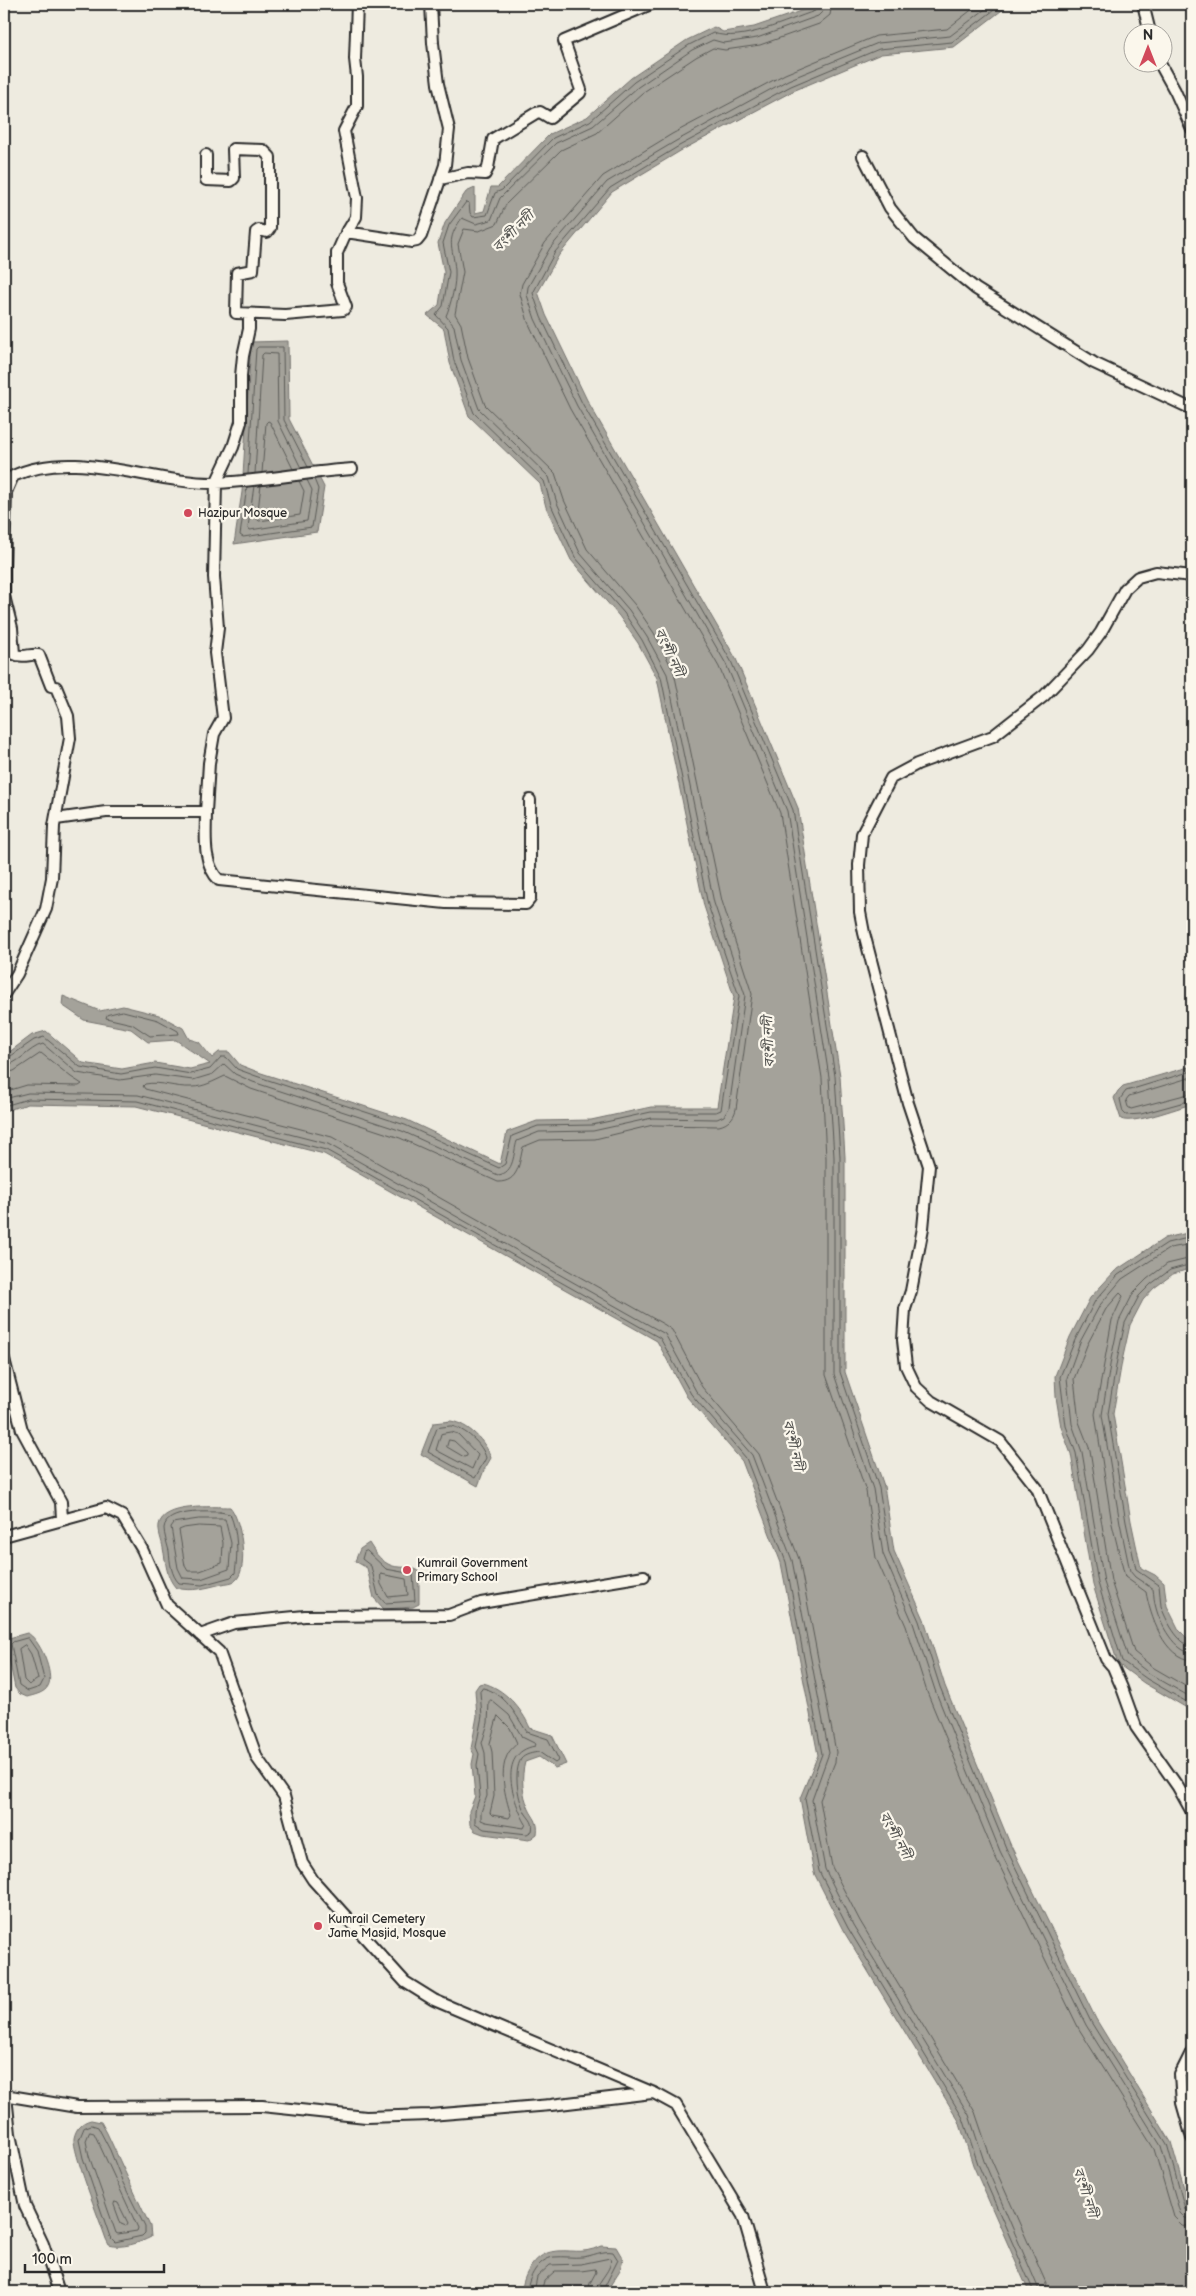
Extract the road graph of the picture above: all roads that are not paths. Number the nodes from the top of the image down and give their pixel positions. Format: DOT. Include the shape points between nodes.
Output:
graph roads {
  1 [pos="357,4"];
  2 [pos="431,4"];
  3 [pos="651,4"];
  4 [pos="1143,4"];
  5 [pos="1148,22"];
  6 [pos="1164,72"];
  7 [pos="1192,129"];
  8 [pos="206,155"];
  9 [pos="863,156"];
  10 [pos="440,180"];
  11 [pos="346,232"];
  12 [pos="249,314"];
  13 [pos="1192,409"];
  14 [pos="352,468"];
  15 [pos="216,483"];
  16 [pos="1192,576"];
  17 [pos="530,800"];
  18 [pos="206,812"];
  19 [pos="56,819"];
  20 [pos="4,994"];
  21 [pos="4,1359"];
  22 [pos="62,1519"];
  23 [pos="4,1536"];
  24 [pos="644,1576"];
  25 [pos="200,1635"];
  26 [pos="1192,1812"];
  27 [pos="1192,2051"];
  28 [pos="654,2093"];
  29 [pos="5,2096"];
  30 [pos="1192,2138"];
  31 [pos="59,2292"];
  32 [pos="764,2292"];
  1 -- 11 [label="street" via="357,106 344,131 357,198 356,217"];
  2 -- 10 [label="street" via="438,84 449,128 445,166"];
  3 -- 10 [label="street" via="564,41 580,93 550,118 536,113 492,140 485,174"];
  4 -- 5 [label="street"];
  6 -- 7 [label="street"];
  8 -- 12 [label="street" via="206,180 231,182 234,178 233,149 263,150 270,158 270,228 267,232 256,232 253,270 237,275 236,313"];
  9 -- 13 [label="street" via="890,208 914,238 976,289 1094,363"];
  10 -- 11 [label="street" via="417,241"];
  11 -- 12 [label="street" via="337,253 337,283 346,308 285,316"];
  12 -- 15 [label="street" via="241,376 241,422"];
  14 -- 15 [label="street"];
  15 -- 18 [label="street" via="214,577 218,628 215,653 223,718 214,734"];
  15 -- 19 [label="street" via="170,480 132,470 58,465 21,472 13,476 8,486 4,596 14,654 21,657 39,655 68,716 70,738"];
  16 -- 26 [label="street" via="1156,572 1138,577 1125,589 1088,650 1044,696 992,736 917,764 891,778 862,834 859,865 864,933 908,1103 929,1166 923,1228 905,1309 903,1340 906,1366 916,1386 931,1400 1000,1441 1037,1488 1136,1727"];
  17 -- 18 [label="street" via="530,899 526,904 446,903 219,880 212,873 207,859"];
  18 -- 19 [label="street" via="106,812"];
  19 -- 20 [label="street" via="52,878 46,909 17,974"];
  21 -- 22 [label="street" via="22,1430 61,1502"];
  22 -- 23 [label="street"];
  22 -- 25 [label="street" via="106,1508 122,1516 142,1549 167,1605"];
  24 -- 25 [label="street" via="482,1603 449,1615 304,1616 234,1623"];
  25 -- 28 [label="street" via="219,1652 257,1758 284,1796 302,1864 405,1982 434,2000"];
  27 -- 30 [label="street" via="1180,2075 1182,2103"];
  28 -- 29 [label="street" via="551,2105 366,2117 262,2106 78,2107"];
  28 -- 32 [label="street" via="676,2105 743,2216"];
  29 -- 31 [label="street" via="24,2206 43,2244"];
}
